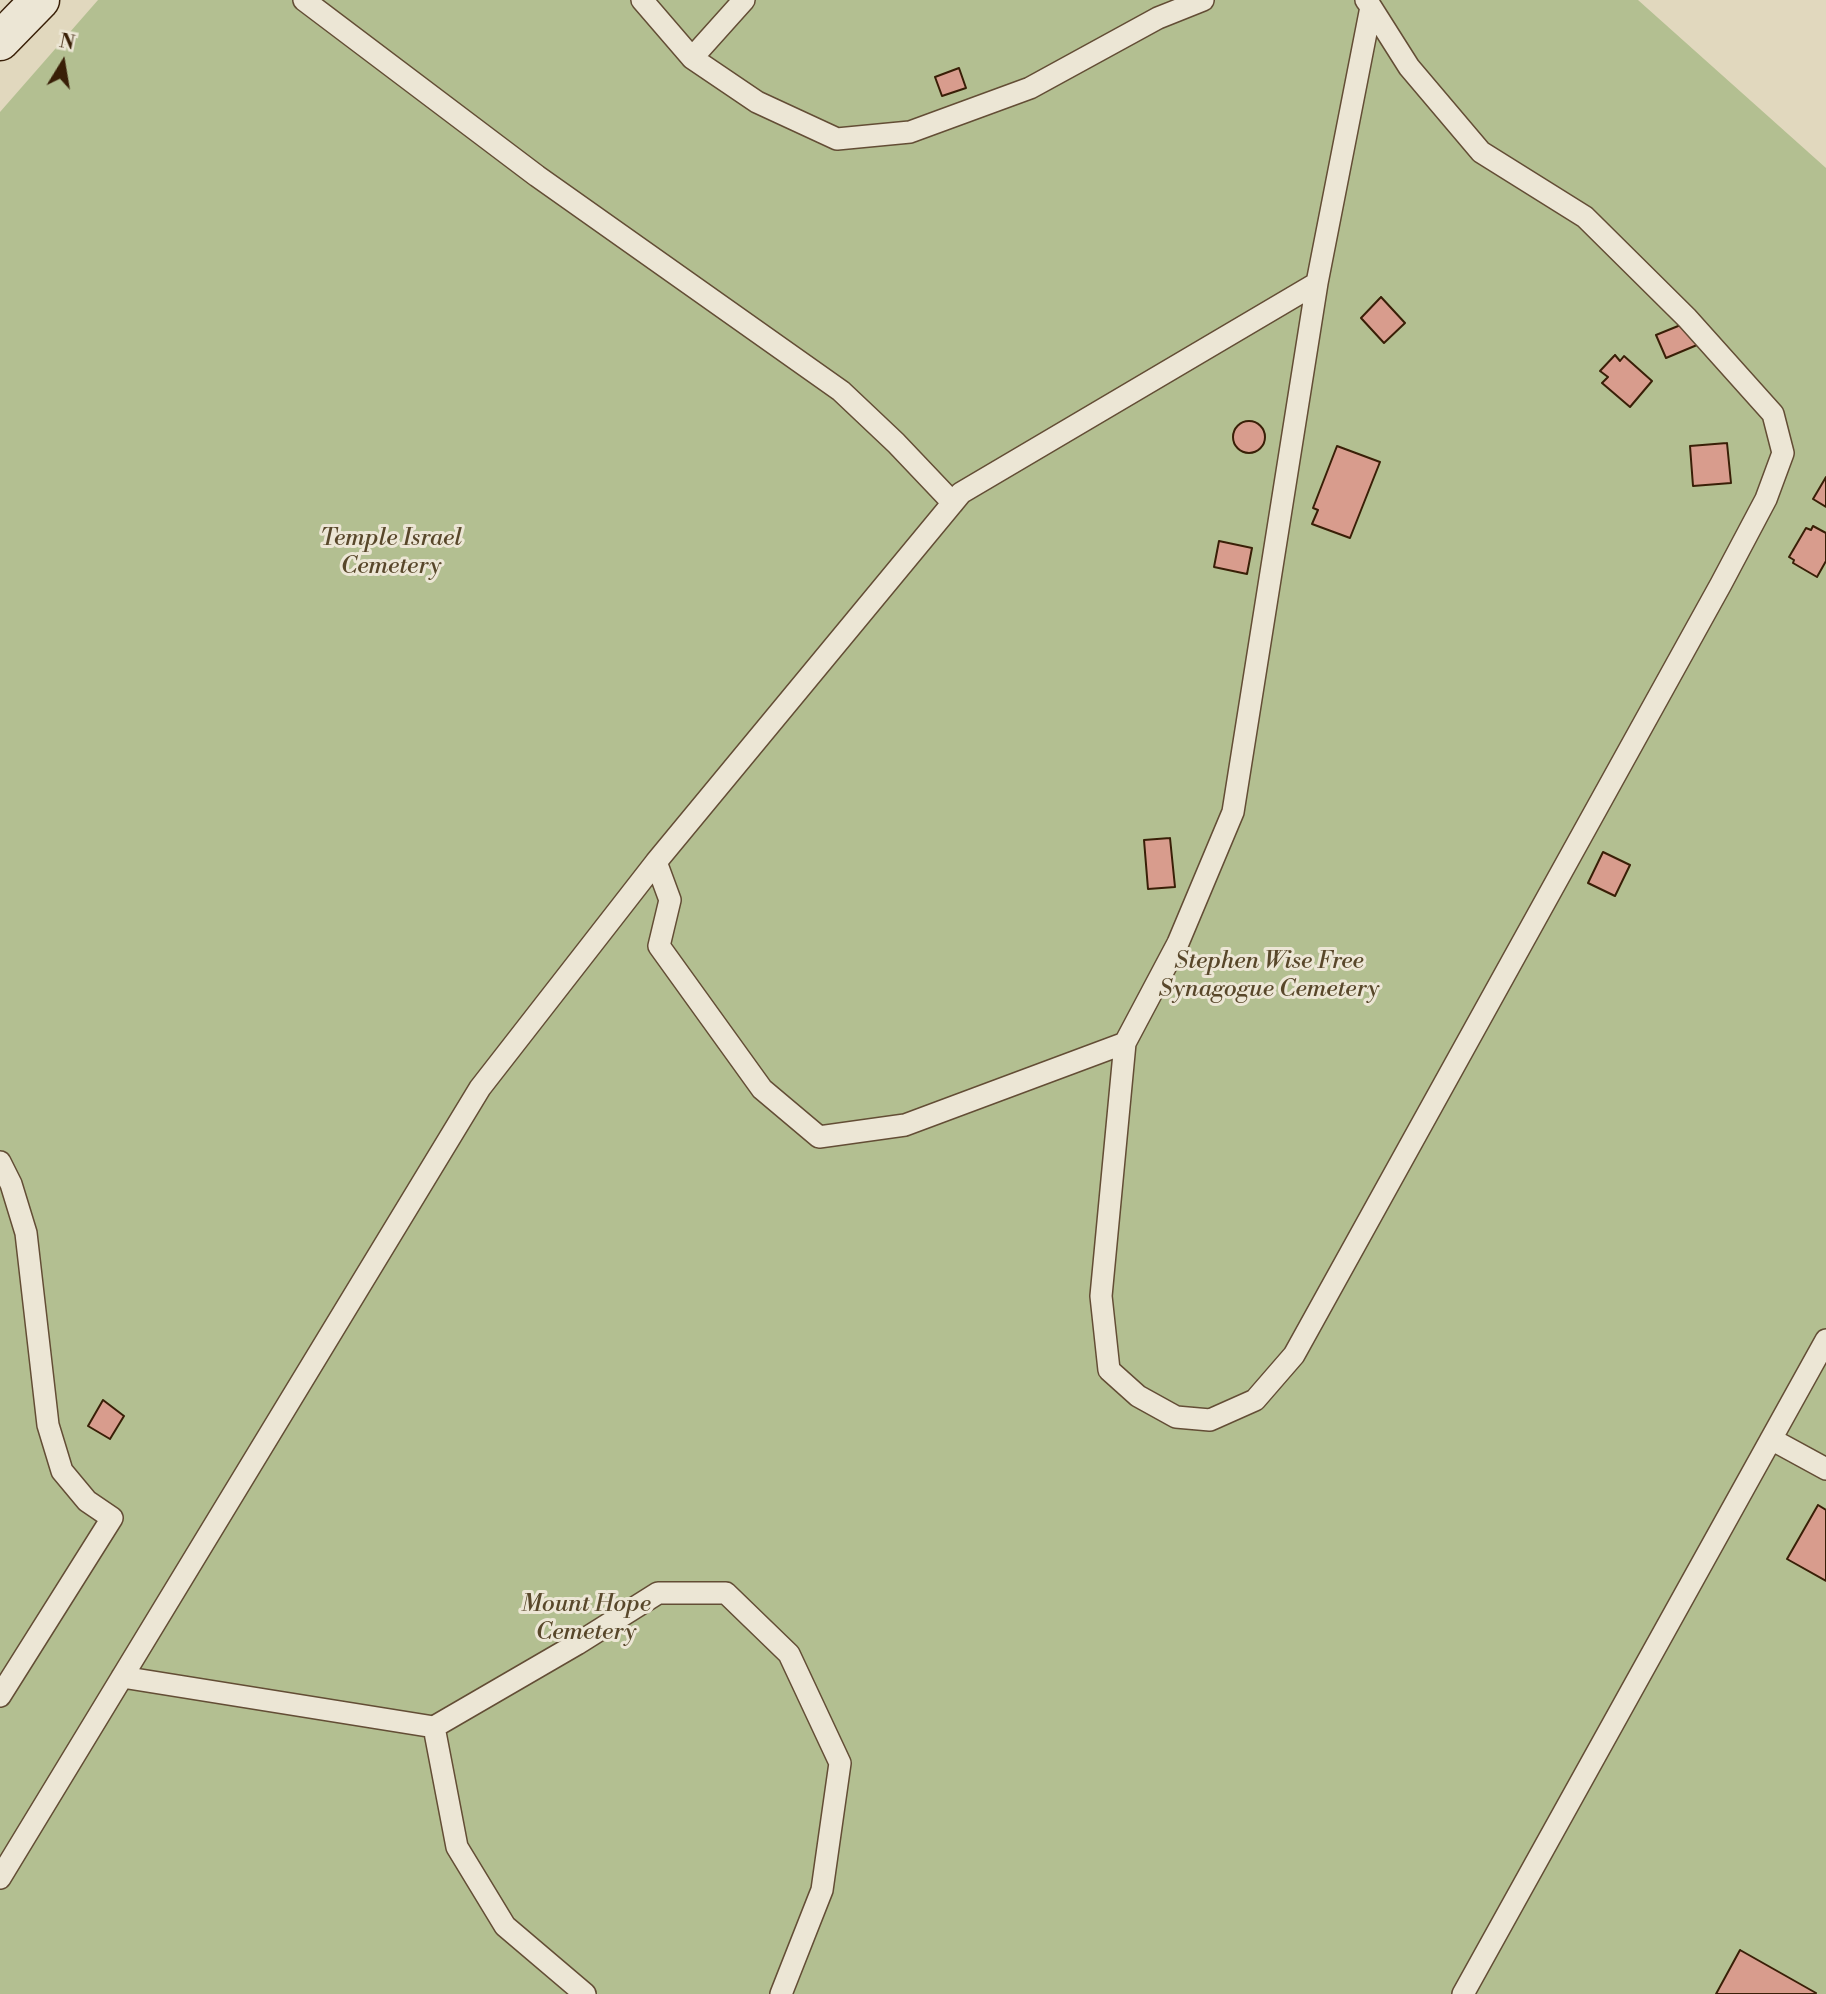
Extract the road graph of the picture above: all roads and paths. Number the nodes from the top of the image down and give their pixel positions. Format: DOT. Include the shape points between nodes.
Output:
graph roads {
  1 [pos="40,0"];
  2 [pos="304,0"];
  3 [pos="642,0"];
  4 [pos="744,0"];
  5 [pos="1203,0"];
  6 [pos="1369,3"];
  7 [pos="0,41"];
  8 [pos="692,58"];
  9 [pos="1317,283"];
  10 [pos="953,503"];
  11 [pos="656,862"];
  12 [pos="1125,1043"];
  13 [pos="0,1162"];
  14 [pos="1826,1340"];
  15 [pos="1771,1439"];
  16 [pos="1826,1469"];
  17 [pos="122,1677"];
  18 [pos="1,1690"];
  19 [pos="434,1727"];
  20 [pos="0,1878"];
  21 [pos="585,1994"];
  22 [pos="781,1994"];
  23 [pos="1463,1994"];
  1 -- 7 [label="main road"];
  2 -- 10 [label="lane" via="537,176 841,391"];
  3 -- 8 [label="lane"];
  4 -- 8 [label="lane"];
  5 -- 8 [label="lane" via="1158,18 1030,88 910,132 836,139 757,102"];
  6 -- 9 [label="lane"];
  6 -- 12 [label="lane" via="1409,67 1482,152 1585,217 1687,318 1773,414 1783,453 1766,499 1721,584 1294,1355 1255,1401 1210,1420 1176,1417 1138,1396 1109,1370 1101,1296"];
  9 -- 10 [label="lane" via="961,493"];
  9 -- 12 [label="lane" via="1233,811 1178,943"];
  10 -- 11 [label="lane"];
  11 -- 12 [label="lane" via="670,900 659,946 762,1089 819,1137 905,1125"];
  11 -- 17 [label="lane" via="480,1088"];
  13 -- 18 [label="lane" via="26,1233 51,1437 62,1471 87,1501 112,1518"];
  14 -- 15 [label="lane"];
  15 -- 16 [label="lane"];
  15 -- 23 [label="lane"];
  17 -- 19 [label="lane"];
  17 -- 20 [label="lane"];
  19 -- 21 [label="lane" via="457,1847 505,1926"];
  19 -- 22 [label="lane" via="658,1593 726,1593 789,1654 839,1763 822,1890"];
}
